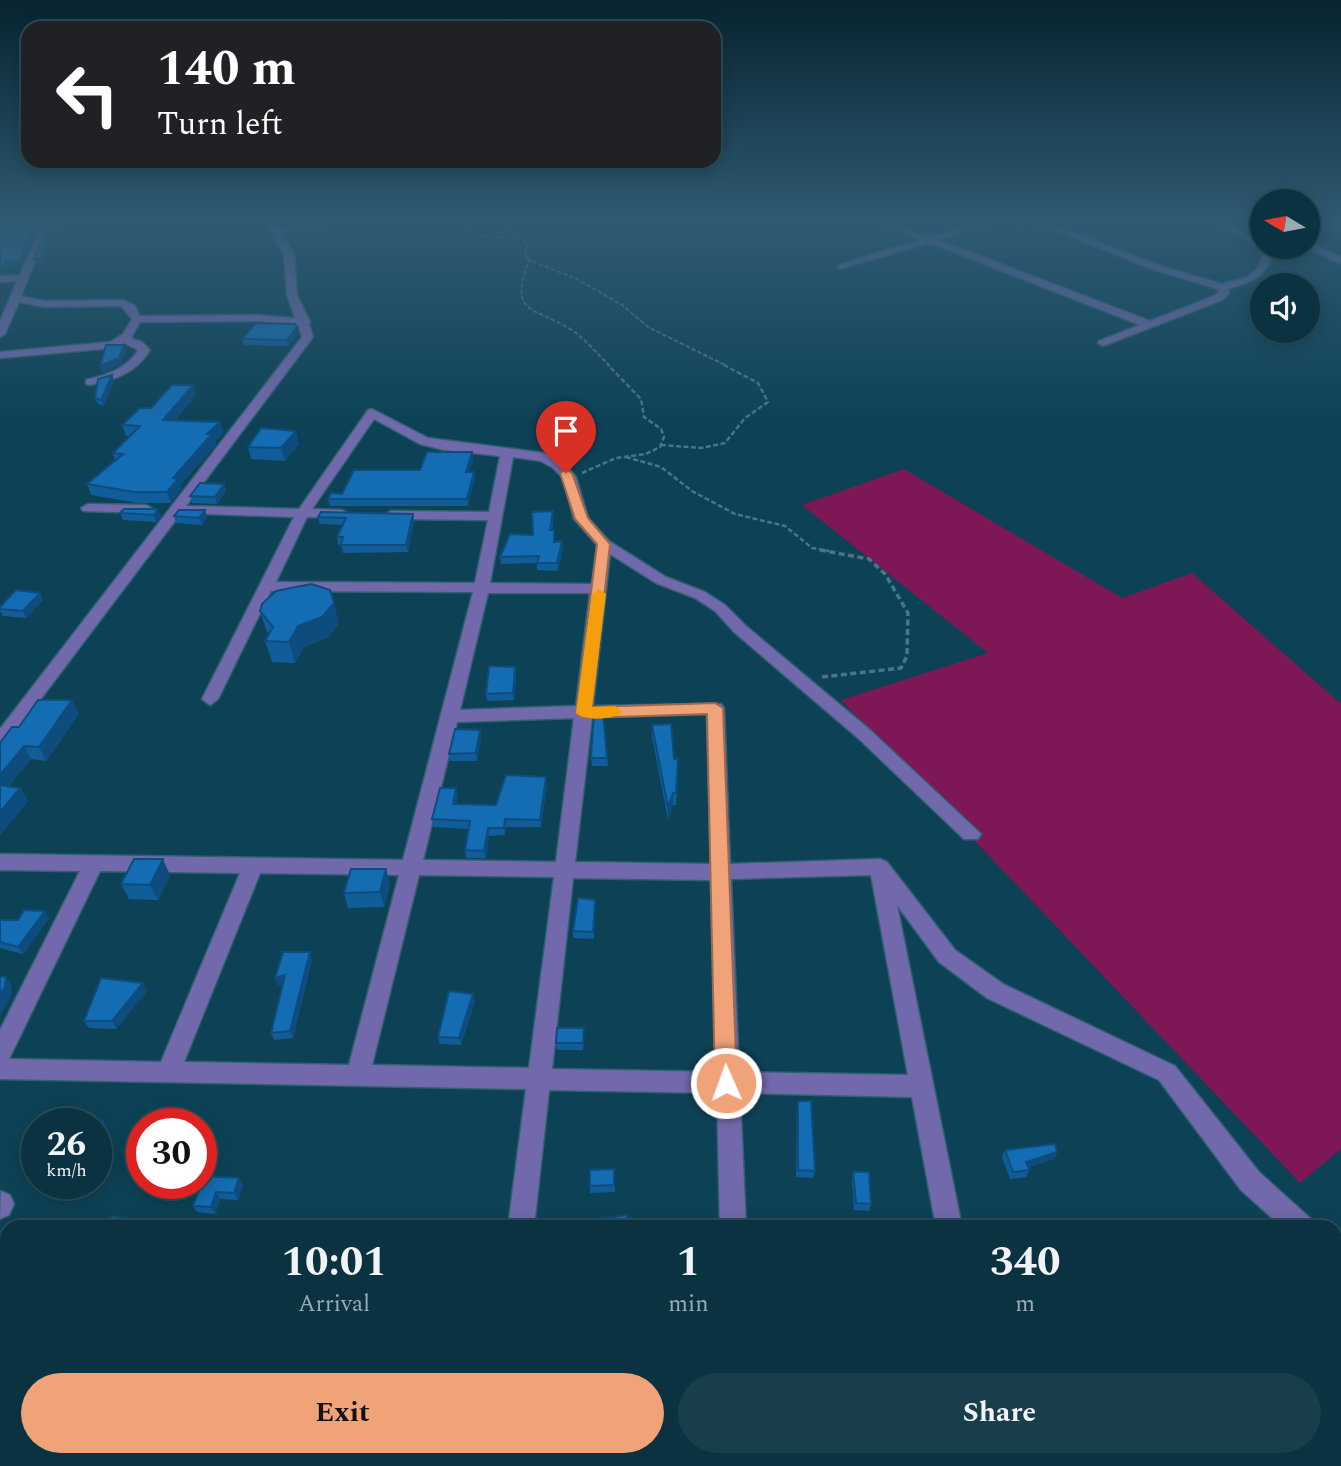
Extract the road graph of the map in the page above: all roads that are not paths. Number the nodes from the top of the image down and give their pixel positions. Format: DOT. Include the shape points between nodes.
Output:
graph roads {
  1 [pos="19,288"];
  2 [pos="292,288"];
  3 [pos="1056,288"];
  4 [pos="1222,288"];
  5 [pos="15,298"];
  6 [pos="137,319"];
  7 [pos="305,323"];
  8 [pos="1150,325"];
  9 [pos="0,334"];
  10 [pos="124,339"];
  11 [pos="1103,343"];
  12 [pos="0,355"];
  13 [pos="90,382"];
  14 [pos="507,454"];
  15 [pos="88,508"];
  16 [pos="174,510"];
  17 [pos="302,513"];
  18 [pos="496,516"];
  19 [pos="604,544"];
  20 [pos="266,586"];
  21 [pos="482,588"];
  22 [pos="599,589"];
  23 [pos="210,699"];
  24 [pos="583,713"];
  25 [pos="448,716"];
  26 [pos="0,741"];
  27 [pos="971,834"];
  28 [pos="0,862"];
  29 [pos="94,863"];
  30 [pos="253,865"];
  31 [pos="411,867"];
  32 [pos="880,867"];
  33 [pos="563,869"];
  34 [pos="719,872"];
  35 [pos="0,1053"];
  36 [pos="0,1069"];
  37 [pos="168,1072"];
  38 [pos="358,1076"];
  39 [pos="536,1080"];
  40 [pos="726,1083"];
  41 [pos="920,1086"];
  42 [pos="522,1220"];
  43 [pos="733,1220"];
  44 [pos="948,1220"];
  45 [pos="1293,1220"];
  1 -- 5 [label="street"];
  2 -- 7 [label="street"];
  3 -- 8 [label="street"];
  4 -- 8 [label="street" via="1218,298"];
  5 -- 6 [label="street" via="44,304 123,303"];
  5 -- 9 [label="street"];
  6 -- 7 [label="street" via="256,318"];
  6 -- 10 [label="street"];
  7 -- 16 [label="street" via="308,337"];
  8 -- 11 [label="street"];
  10 -- 12 [label="street" via="103,347"];
  10 -- 13 [label="street" via="144,350 139,361 125,371"];
  14 -- 17 [label="street" via="424,441 372,414"];
  14 -- 18 [label="street"];
  14 -- 19 [label="street" via="544,457 566,473 582,519"];
  15 -- 16 [label="street"];
  16 -- 17 [label="street"];
  16 -- 26 [label="street"];
  17 -- 18 [label="street"];
  17 -- 20 [label="street"];
  18 -- 21 [label="street"];
  19 -- 22 [label="street"];
  19 -- 27 [label="street" via="661,580 720,608"];
  20 -- 21 [label="street"];
  20 -- 23 [label="street"];
  21 -- 22 [label="street"];
  21 -- 25 [label="street"];
  22 -- 24 [label="street"];
  24 -- 25 [label="street"];
  24 -- 33 [label="street"];
  24 -- 34 [label="street" via="715,708"];
  25 -- 31 [label="street"];
  28 -- 29 [label="street"];
  29 -- 30 [label="street"];
  29 -- 35 [label="street"];
  30 -- 31 [label="street"];
  30 -- 37 [label="street"];
  31 -- 33 [label="street"];
  31 -- 38 [label="street"];
  32 -- 34 [label="street"];
  32 -- 41 [label="street"];
  32 -- 45 [label="street" via="947,956 995,991 1167,1073 1250,1181"];
  33 -- 34 [label="street"];
  33 -- 39 [label="street"];
  34 -- 40 [label="street"];
  36 -- 37 [label="street"];
  37 -- 38 [label="street"];
  38 -- 39 [label="street"];
  39 -- 40 [label="street"];
  39 -- 42 [label="street"];
  40 -- 41 [label="street"];
  40 -- 43 [label="street"];
  41 -- 44 [label="street"];
}
